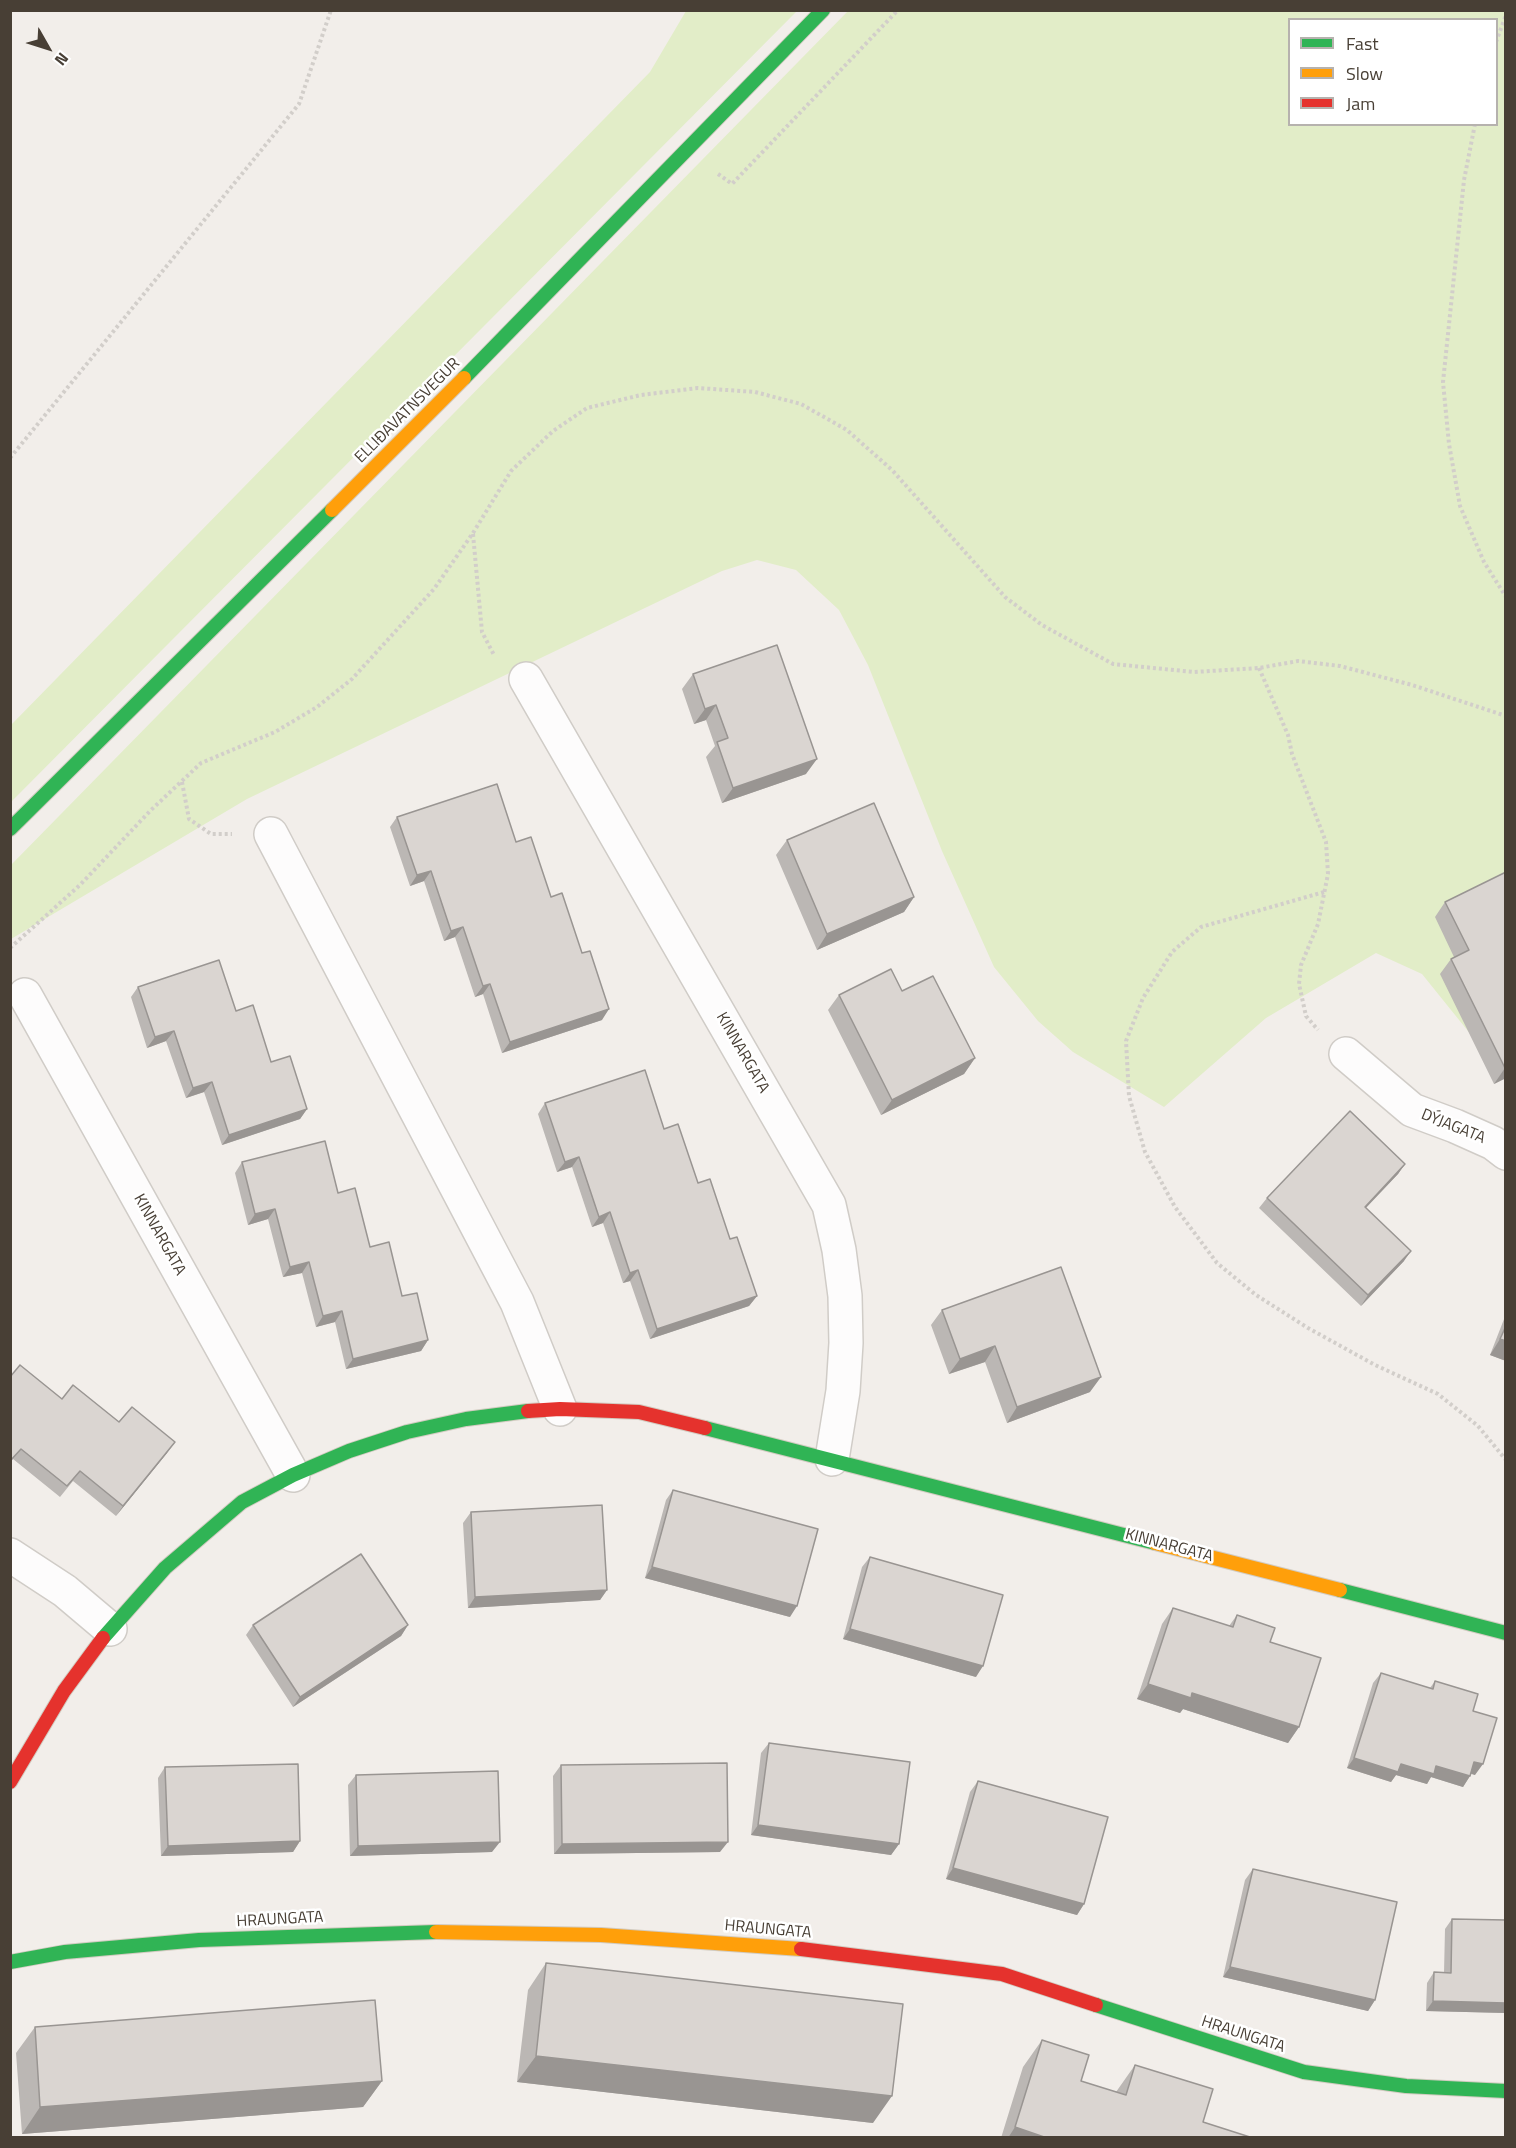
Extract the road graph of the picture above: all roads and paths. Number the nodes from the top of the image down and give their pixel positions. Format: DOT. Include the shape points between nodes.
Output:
graph roads {
  1 [pos="331,10"];
  2 [pos="823,10"];
  3 [pos="898,10"];
  4 [pos="1506,15"];
  5 [pos="1498,39"];
  6 [pos="1475,126"];
  7 [pos="685,151"];
  8 [pos="10,458"];
  9 [pos="473,533"];
  10 [pos="1506,597"];
  11 [pos="1259,668"];
  12 [pos="526,679"];
  13 [pos="1506,716"];
  14 [pos="182,782"];
  15 [pos="10,829"];
  16 [pos="271,834"];
  17 [pos="1324,892"];
  18 [pos="10,948"];
  19 [pos="25,995"];
  20 [pos="1346,1053"];
  21 [pos="1506,1153"];
  22 [pos="560,1409"];
  23 [pos="832,1459"];
  24 [pos="1506,1460"];
  25 [pos="293,1475"];
  26 [pos="10,1555"];
  27 [pos="110,1629"];
  28 [pos="1506,1633"];
  29 [pos="10,1782"];
  30 [pos="10,1962"];
  31 [pos="1506,2091"];
  1 -- 8 [label="path" via="299,104"];
  2 -- 7 [label="street, ELLIÐAVATNSVEGUR"];
  3 -- 7 [label="path" via="732,184"];
  4 -- 5 [label="path"];
  6 -- 10 [label="path" via="1464,180 1443,382 1460,506 1484,562"];
  7 -- 15 [label="street, ELLIÐAVATNSVEGUR" via="413,430"];
  9 -- 11 [label="path" via="511,471 553,430 587,408 641,395 698,388 755,392 801,404 847,430 893,471 1005,597 1078,647 1113,664 1194,672"];
  9 -- 12 [label="path" via="482,632 496,658"];
  9 -- 14 [label="path" via="434,589 352,679 317,707 275,732 201,763"];
  11 -- 13 [label="path" via="1298,661 1340,666"];
  11 -- 17 [label="path" via="1326,842 1328,873"];
  12 -- 23 [label="street, KINNARGATA" via="830,1205 839,1250 846,1343"];
  14 -- 16 [label="path" via="189,819 211,834"];
  14 -- 18 [label="path" via="80,885"];
  16 -- 22 [label="street" via="517,1302"];
  17 -- 20 [label="path" via="1318,924 1301,965 1299,984 1306,1016"];
  17 -- 24 [label="path" via="1201,927 1172,951 1143,998 1126,1041 1129,1096 1145,1152 1175,1207 1217,1263 1256,1295 1308,1328 1438,1394 1478,1426"];
  19 -- 25 [label="street, KINNARGATA"];
  20 -- 21 [label="street, DÝJAGATA" via="1412,1110 1465,1130"];
  22 -- 23 [label="street, KINNARGATA" via="639,1412"];
  22 -- 25 [label="street, KINNARGATA" via="466,1419 407,1432 349,1450"];
  23 -- 28 [label="street, KINNARGATA"];
  25 -- 27 [label="street, KINNARGATA" via="242,1502 202,1534"];
  26 -- 27 [label="street" via="65,1591"];
  27 -- 29 [label="street, KINNARGATA" via="64,1691"];
  30 -- 31 [label="street, HRAUNGATA" via="87,1950 199,1940 333,1934 590,1935 735,1943 1002,1974 1304,2072 1406,2086"];
}
